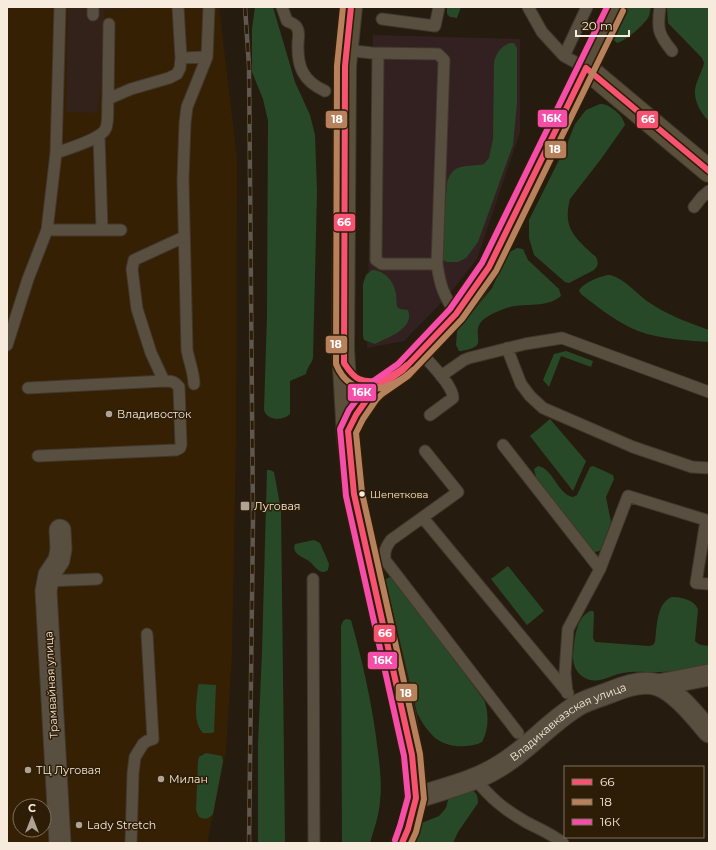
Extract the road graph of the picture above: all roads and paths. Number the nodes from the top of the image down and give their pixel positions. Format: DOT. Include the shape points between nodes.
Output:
graph roads {
  1 [pos="60,7"];
  2 [pos="178,7"];
  3 [pos="209,7"];
  4 [pos="282,7"];
  5 [pos="351,7"];
  6 [pos="439,7"];
  7 [pos="528,7"];
  8 [pos="587,7"];
  9 [pos="616,7"];
  10 [pos="660,7"];
  11 [pos="382,20"];
  12 [pos="109,24"];
  13 [pos="346,50"];
  14 [pos="672,51"];
  15 [pos="378,53"];
  16 [pos="564,56"];
  17 [pos="207,57"];
  18 [pos="181,58"];
  19 [pos="586,68"];
  20 [pos="325,91"];
  21 [pos="108,99"];
  22 [pos="98,136"];
  23 [pos="56,153"];
  24 [pos="709,171"];
  25 [pos="709,191"];
  26 [pos="694,207"];
  27 [pos="47,230"];
  28 [pos="102,230"];
  29 [pos="121,230"];
  30 [pos="184,237"];
  31 [pos="437,264"];
  32 [pos="456,314"];
  33 [pos="7,345"];
  34 [pos="508,348"];
  35 [pos="420,352"];
  36 [pos="344,363"];
  37 [pos="400,372"];
  38 [pos="441,376"];
  39 [pos="164,381"];
  40 [pos="194,384"];
  41 [pos="28,388"];
  42 [pos="709,392"];
  43 [pos="430,414"];
  44 [pos="348,431"];
  45 [pos="503,445"];
  46 [pos="425,451"];
  47 [pos="38,456"];
  48 [pos="709,468"];
  49 [pos="423,518"];
  50 [pos="708,521"];
  51 [pos="60,530"];
  52 [pos="600,570"];
  53 [pos="97,579"];
  54 [pos="313,579"];
  55 [pos="47,582"];
  56 [pos="709,584"];
  57 [pos="147,634"];
  58 [pos="708,676"];
  59 [pos="658,685"];
  60 [pos="574,699"];
  61 [pos="709,732"];
  62 [pos="518,733"];
  63 [pos="474,778"];
  64 [pos="416,798"];
  65 [pos="60,843"];
  66 [pos="131,843"];
  67 [pos="314,843"];
  68 [pos="402,843"];
  69 [pos="563,843"];
  1 -- 23 [label="lane"];
  2 -- 18 [label="lane"];
  3 -- 17 [label="lane"];
  4 -- 20 [label="lane" via="287,21 298,29 298,52 305,78"];
  5 -- 13 [label="main road"];
  6 -- 11 [label="lane" via="435,26"];
  7 -- 16 [label="lane" via="542,32"];
  8 -- 16 [label="lane"];
  9 -- 19 [label="main road"];
  10 -- 14 [label="lane" via="660,36"];
  12 -- 21 [label="lane"];
  13 -- 15 [label="lane"];
  13 -- 36 [label="main road"];
  15 -- 31 [label="lane" via="376,260 382,264"];
  15 -- 31 [label="lane" via="438,54 444,60"];
  16 -- 19 [label="lane"];
  17 -- 18 [label="lane"];
  17 -- 30 [label="lane" via="187,107 184,123"];
  18 -- 21 [label="lane" via="177,74 170,78 131,89"];
  19 -- 24 [label="main road"];
  19 -- 32 [label="main road" via="489,267"];
  21 -- 22 [label="lane" via="106,129"];
  22 -- 23 [label="lane"];
  22 -- 28 [label="lane"];
  23 -- 27 [label="lane"];
  25 -- 26 [label="lane"];
  27 -- 28 [label="lane"];
  27 -- 33 [label="lane"];
  28 -- 29 [label="lane"];
  30 -- 39 [label="lane" via="134,260 132,269 137,309 151,353"];
  30 -- 40 [label="lane" via="187,350"];
  31 -- 32 [label="lane" via="440,284"];
  32 -- 35 [label="main road"];
  34 -- 38 [label="lane" via="464,360"];
  34 -- 42 [label="lane" via="562,338"];
  34 -- 48 [label="lane" via="521,384 543,408 633,447 692,467"];
  35 -- 37 [label="main road"];
  35 -- 38 [label="lane"];
  36 -- 37 [label="main road" via="354,377 368,381 383,379"];
  36 -- 44 [label="main road"];
  37 -- 44 [label="main road" via="370,394"];
  38 -- 43 [label="lane" via="452,391 453,398"];
  39 -- 41 [label="lane"];
  39 -- 47 [label="lane" via="175,382 179,387 180,448"];
  44 -- 64 [label="main road" via="354,494 405,718"];
  45 -- 52 [label="lane"];
  46 -- 49 [label="lane" via="458,492"];
  49 -- 60 [label="lane"];
  49 -- 62 [label="lane" via="391,540 386,546 385,560"];
  50 -- 52 [label="lane" via="628,496"];
  50 -- 56 [label="lane" via="696,583"];
  51 -- 55 [label="street, Трамвайная улица" via="59,560"];
  52 -- 60 [label="lane" via="568,629 565,673"];
  53 -- 55 [label="lane"];
  54 -- 67 [label="lane"];
  55 -- 65 [label="street, Трамвайная улица"];
  57 -- 66 [label="lane" via="153,739 144,744 135,757"];
  58 -- 59 [label="street, Владикавказская улица"];
  59 -- 60 [label="street, Владикавказская улица" via="625,686"];
  59 -- 61 [label="street" via="678,699"];
  60 -- 63 [label="street, Владикавказская улица" via="552,725 530,744 498,768"];
  63 -- 64 [label="street, Владикавказская улица"];
  63 -- 69 [label="lane" via="500,805"];
  64 -- 68 [label="main road"];
}
